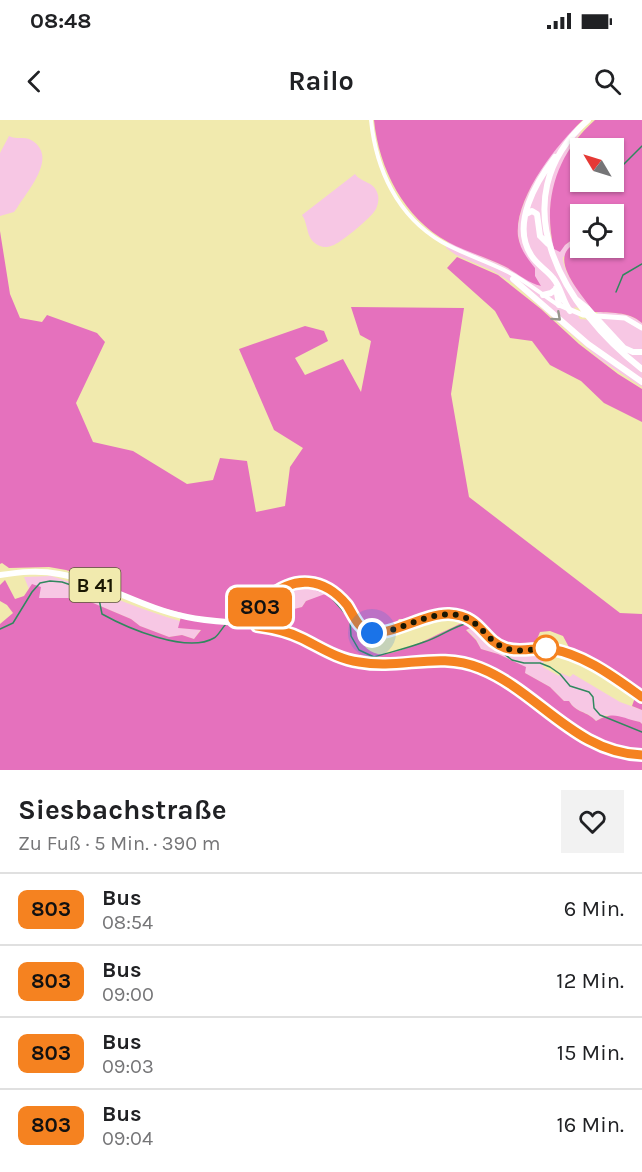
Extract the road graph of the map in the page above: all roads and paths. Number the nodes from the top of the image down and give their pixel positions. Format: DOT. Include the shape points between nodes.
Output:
graph roads {
  1 [pos="371,120"];
  2 [pos="588,120"];
  3 [pos="567,143"];
  4 [pos="526,214"];
  5 [pos="548,244"];
  6 [pos="501,268"];
  7 [pos="513,279"];
  8 [pos="556,286"];
  9 [pos="543,295"];
  10 [pos="574,298"];
  11 [pos="559,305"];
  12 [pos="574,312"];
  13 [pos="642,328"];
  14 [pos="641,351"];
  15 [pos="642,369"];
  16 [pos="642,382"];
  17 [pos="0,575"];
  18 [pos="259,613"];
  19 [pos="244,625"];
  20 [pos="257,626"];
  21 [pos="275,629"];
  22 [pos="640,696"];
  23 [pos="639,755"];
  1 -- 6 [label="street" via="380,166 407,212 437,239"];
  2 -- 3 [label="main road"];
  3 -- 4 [label="main road" via="545,171"];
  3 -- 5 [label="main road" via="546,193"];
  4 -- 5 [label="main road" via="537,214 540,236"];
  4 -- 8 [label="main road" via="524,234 529,252"];
  5 -- 10 [label="main road"];
  6 -- 7 [label="street"];
  6 -- 9 [label="street"];
  7 -- 16 [label="main road, one-way" via="588,344"];
  8 -- 9 [label="main road" via="551,294"];
  8 -- 11 [label="main road"];
  8 -- 12 [label="main road" via="562,300"];
  9 -- 11 [label="street"];
  10 -- 14 [label="main road" via="622,346 629,351"];
  10 -- 15 [label="main road" via="601,332"];
  11 -- 12 [label="main road"];
  12 -- 13 [label="main road" via="625,318"];
  17 -- 19 [label="main road, B 41" via="57,574 163,612"];
  18 -- 19 [label="street"];
  18 -- 20 [label="street"];
  18 -- 21 [label="street"];
  18 -- 22 [label="street" via="266,599 283,587 306,581 335,594 368,632 452,615 475,622 503,648 538,648 575,656"];
  19 -- 20 [label="main road, B 41"];
  20 -- 21 [label="main road, B 41"];
  21 -- 23 [label="main road, B 41" via="358,662 392,664 440,659 473,665 506,681 591,742"];
}
